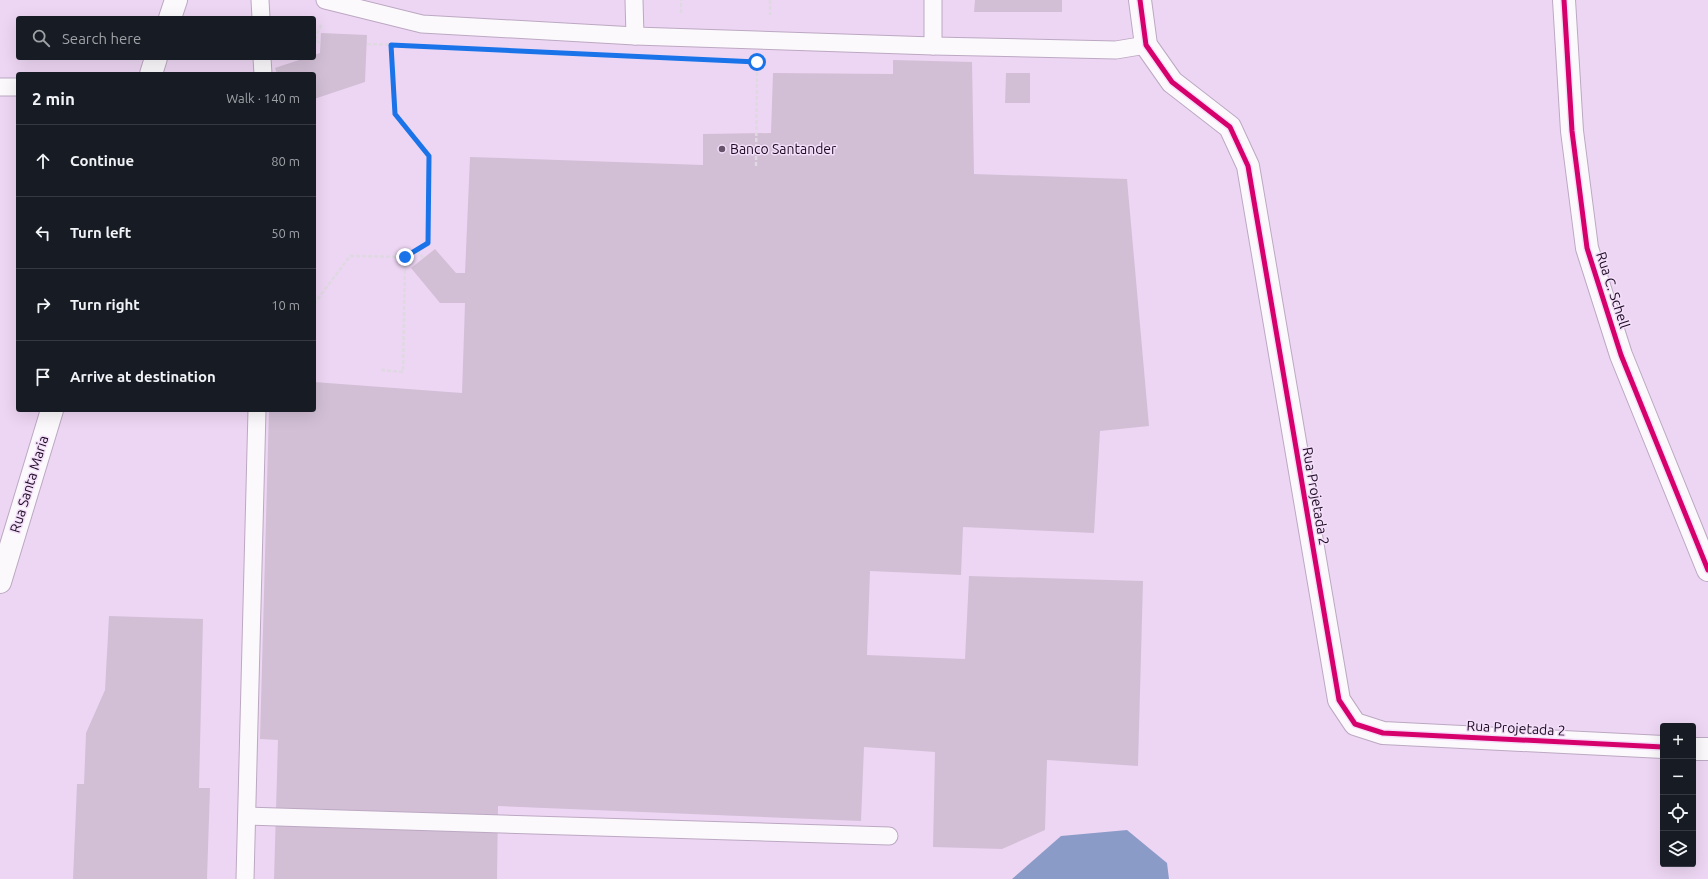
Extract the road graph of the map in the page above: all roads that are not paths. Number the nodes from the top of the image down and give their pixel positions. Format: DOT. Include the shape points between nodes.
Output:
graph roads {
  1 [pos="176,0"];
  2 [pos="260,0"];
  3 [pos="325,0"];
  4 [pos="634,0"];
  5 [pos="933,0"];
  6 [pos="1140,0"];
  7 [pos="1564,0"];
  8 [pos="171,16"];
  9 [pos="261,16"];
  10 [pos="635,36"];
  11 [pos="1146,45"];
  12 [pos="933,46"];
  13 [pos="155,60"];
  14 [pos="262,60"];
  15 [pos="152,72"];
  16 [pos="263,72"];
  17 [pos="0,87"];
  18 [pos="16,87"];
  19 [pos="51,412"];
  20 [pos="257,412"];
  21 [pos="1708,570"];
  22 [pos="0,582"];
  23 [pos="1660,747"];
  24 [pos="1696,749"];
  25 [pos="1708,749"];
  26 [pos="247,816"];
  27 [pos="889,836"];
  28 [pos="245,879"];
  1 -- 8 [label="street"];
  2 -- 9 [label="lane"];
  3 -- 10 [label="lane" via="422,24"];
  4 -- 10 [label="lane"];
  5 -- 12 [label="lane"];
  6 -- 11 [label="street, Rua Projetada 2"];
  7 -- 21 [label="street, Rua C. Schell" via="1572,131 1587,248 1621,355"];
  10 -- 12 [label="lane"];
  11 -- 12 [label="lane" via="1116,50"];
  11 -- 23 [label="street, Rua Projetada 2" via="1172,82 1230,127 1248,166 1339,700 1355,724 1383,733"];
  13 -- 15 [label="street"];
  14 -- 16 [label="lane"];
  17 -- 18 [label="lane"];
  19 -- 22 [label="street, Rua Santa Maria"];
  20 -- 26 [label="lane"];
  24 -- 25 [label="street"];
  26 -- 27 [label="lane"];
  26 -- 28 [label="lane"];
}
